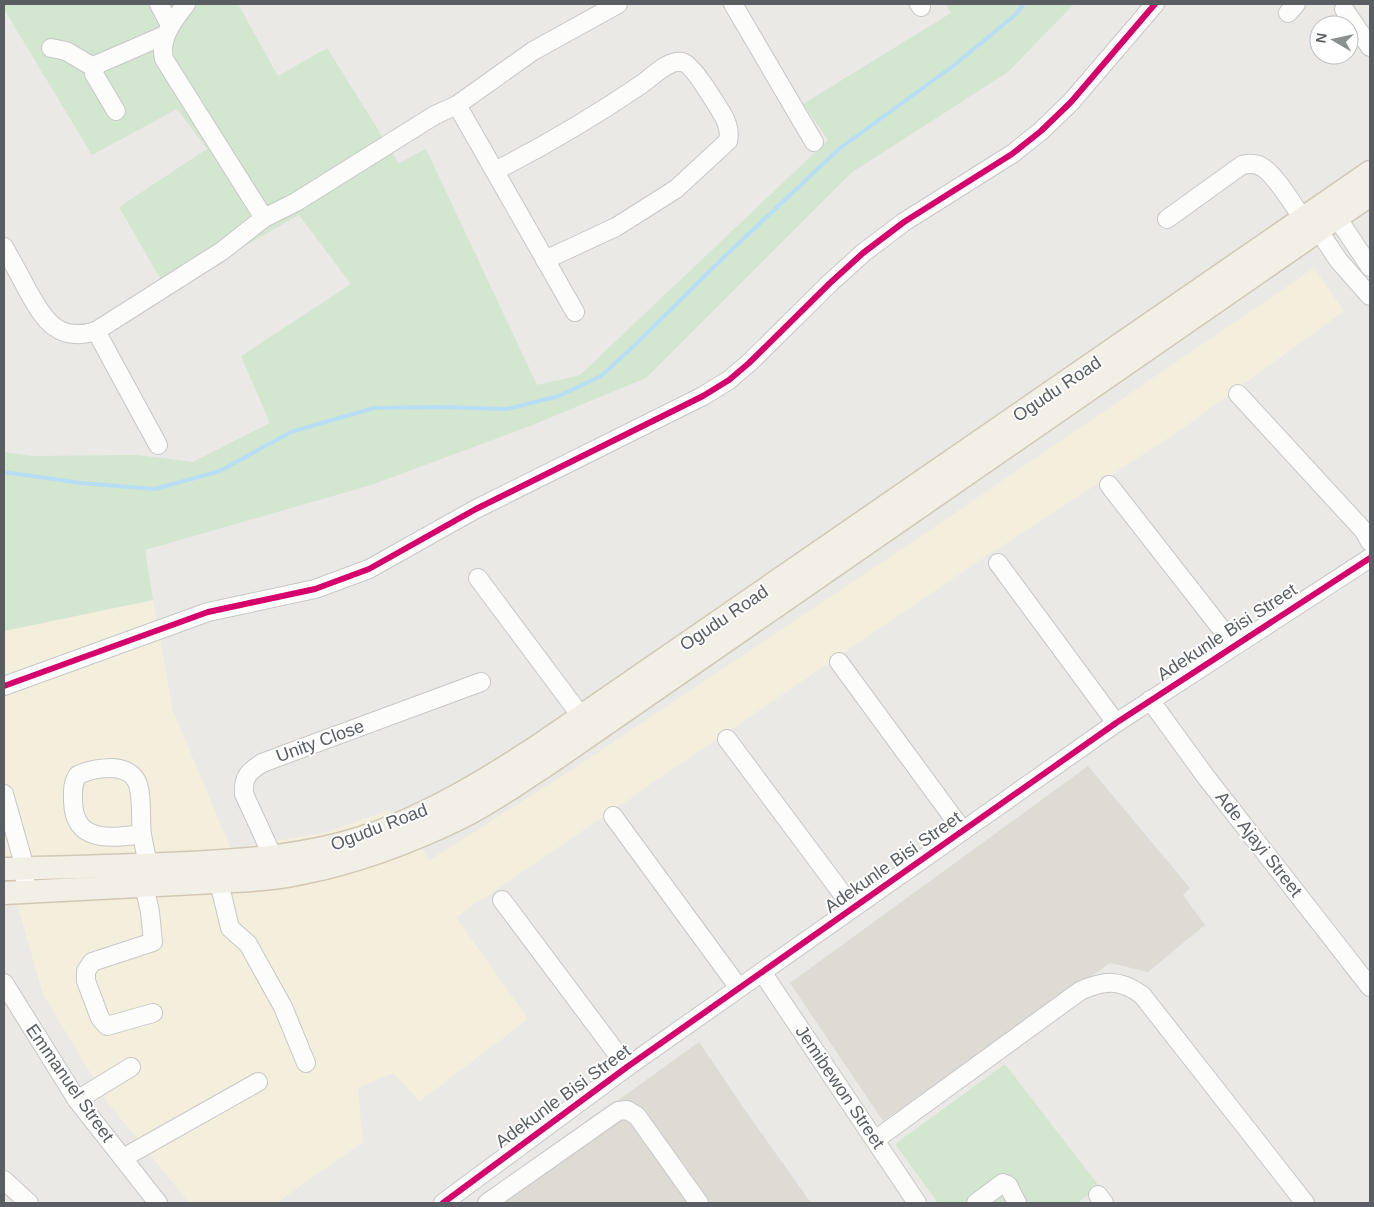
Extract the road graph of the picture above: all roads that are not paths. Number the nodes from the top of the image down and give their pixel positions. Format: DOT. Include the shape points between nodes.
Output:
graph roads {
  1 [pos="159,4"];
  2 [pos="186,4"];
  3 [pos="618,4"];
  4 [pos="733,4"];
  5 [pos="1154,4"];
  6 [pos="1344,9"];
  7 [pos="168,30"];
  8 [pos="1370,47"];
  9 [pos="50,48"];
  10 [pos="95,68"];
  11 [pos="457,105"];
  12 [pos="116,111"];
  13 [pos="814,142"];
  14 [pos="495,171"];
  15 [pos="1370,172"];
  16 [pos="1370,195"];
  17 [pos="1332,211"];
  18 [pos="264,218"];
  19 [pos="1167,219"];
  20 [pos="1310,222"];
  21 [pos="4,247"];
  22 [pos="545,260"];
  23 [pos="1370,267"];
  24 [pos="1370,296"];
  25 [pos="575,312"];
  26 [pos="96,331"];
  27 [pos="1238,394"];
  28 [pos="158,444"];
  29 [pos="1109,485"];
  30 [pos="1370,542"];
  31 [pos="1370,558"];
  32 [pos="998,563"];
  33 [pos="478,578"];
  34 [pos="1234,645"];
  35 [pos="839,662"];
  36 [pos="674,664"];
  37 [pos="481,682"];
  38 [pos="4,686"];
  39 [pos="1150,700"];
  40 [pos="581,716"];
  41 [pos="1116,723"];
  42 [pos="726,739"];
  43 [pos="4,794"];
  44 [pos="613,816"];
  45 [pos="4,824"];
  46 [pos="963,831"];
  47 [pos="142,834"];
  48 [pos="273,857"];
  49 [pos="14,868"];
  50 [pos="146,875"];
  51 [pos="219,882"];
  52 [pos="15,893"];
  53 [pos="502,900"];
  54 [pos="853,908"];
  55 [pos="762,972"];
  56 [pos="4,983"];
  57 [pos="1370,987"];
  58 [pos="740,988"];
  59 [pos="153,1013"];
  60 [pos="306,1063"];
  61 [pos="131,1066"];
  62 [pos="627,1067"];
  63 [pos="258,1082"];
  64 [pos="77,1100"];
  65 [pos="875,1140"];
  66 [pos="123,1158"];
  67 [pos="4,1180"];
  68 [pos="28,1203"];
  69 [pos="158,1203"];
  70 [pos="443,1203"];
  71 [pos="487,1203"];
  72 [pos="699,1203"];
  73 [pos="917,1203"];
  74 [pos="976,1203"];
  75 [pos="1017,1203"];
  76 [pos="1305,1203"];
  1 -- 7 [label="street"];
  2 -- 7 [label="street"];
  3 -- 11 [label="street" via="533,51"];
  4 -- 13 [label="street"];
  5 -- 38 [label="street" via="1071,102 1041,131 1012,154 904,222 863,252 749,363 703,396 476,509 369,569 315,589 208,612"];
  6 -- 8 [label="street"];
  7 -- 10 [label="street"];
  7 -- 18 [label="street" via="162,51 164,59"];
  9 -- 10 [label="street" via="66,51"];
  10 -- 12 [label="street" via="94,74"];
  11 -- 14 [label="street"];
  11 -- 18 [label="street"];
  14 -- 22 [label="street"];
  14 -- 22 [label="street" via="550,143 676,62 688,65 723,115 729,127 728,141 676,189 616,227"];
  15 -- 17 [label="main road, Ogudu Road"];
  16 -- 17 [label="main road, Ogudu Road"];
  17 -- 20 [label="main road, Ogudu Road"];
  17 -- 23 [label="street"];
  18 -- 26 [label="street" via="222,251"];
  19 -- 20 [label="street" via="1242,165 1252,163 1264,168"];
  20 -- 24 [label="street"];
  20 -- 36 [label="main road, Ogudu Road"];
  21 -- 26 [label="street" via="40,313 53,327 68,334"];
  22 -- 25 [label="street"];
  26 -- 28 [label="street"];
  27 -- 30 [label="street" via="1364,531"];
  29 -- 34 [label="street"];
  31 -- 34 [label="street, Adekunle Bisi Street"];
  32 -- 41 [label="street"];
  33 -- 40 [label="street"];
  34 -- 39 [label="street, Adekunle Bisi Street"];
  35 -- 46 [label="street"];
  36 -- 40 [label="main road, Ogudu Road"];
  36 -- 51 [label="main road, Ogudu Road" via="505,792 465,816 401,844 331,867 272,878"];
  37 -- 48 [label="street, Unity Close" via="262,763 246,775 244,794"];
  39 -- 41 [label="street, Adekunle Bisi Street"];
  39 -- 57 [label="street, Ade Ajayi Street"];
  40 -- 48 [label="main road, Ogudu Road" via="504,768 400,823 333,846"];
  41 -- 46 [label="street, Adekunle Bisi Street"];
  42 -- 54 [label="street"];
  43 -- 49 [label="street"];
  44 -- 58 [label="street"];
  45 -- 49 [label="street"];
  46 -- 54 [label="street, Adekunle Bisi Street"];
  47 -- 47 [label="street" via="139,789 135,779 115,768 78,775 74,786 74,808 78,822 85,830 106,837"];
  47 -- 50 [label="street"];
  48 -- 50 [label="main road, Ogudu Road"];
  49 -- 50 [label="main road, Ogudu Road"];
  49 -- 52 [label="street"];
  50 -- 51 [label="main road, Ogudu Road"];
  50 -- 52 [label="main road, Ogudu Road"];
  50 -- 59 [label="street" via="152,942 92,962 86,971 86,981 100,1018 107,1026"];
  51 -- 60 [label="street" via="230,928 248,944 284,1007"];
  53 -- 62 [label="street"];
  54 -- 55 [label="street, Adekunle Bisi Street"];
  55 -- 58 [label="street, Adekunle Bisi Street"];
  55 -- 65 [label="street, Jemibewon Street"];
  56 -- 64 [label="street, Emmanuel Street"];
  58 -- 62 [label="street, Adekunle Bisi Street"];
  61 -- 64 [label="street"];
  62 -- 70 [label="street, Adekunle Bisi Street"];
  63 -- 66 [label="street"];
  64 -- 66 [label="street, Emmanuel Street"];
  65 -- 73 [label="street, Jemibewon Street"];
  65 -- 76 [label="street" via="1080,991 1096,984 1112,983 1129,986 1142,995"];
  66 -- 69 [label="street, Emmanuel Street"];
  67 -- 68 [label="street"];
  71 -- 72 [label="street" via="618,1111 627,1110 637,1116"];
  74 -- 75 [label="street" via="1003,1184 1008,1185"];
}
